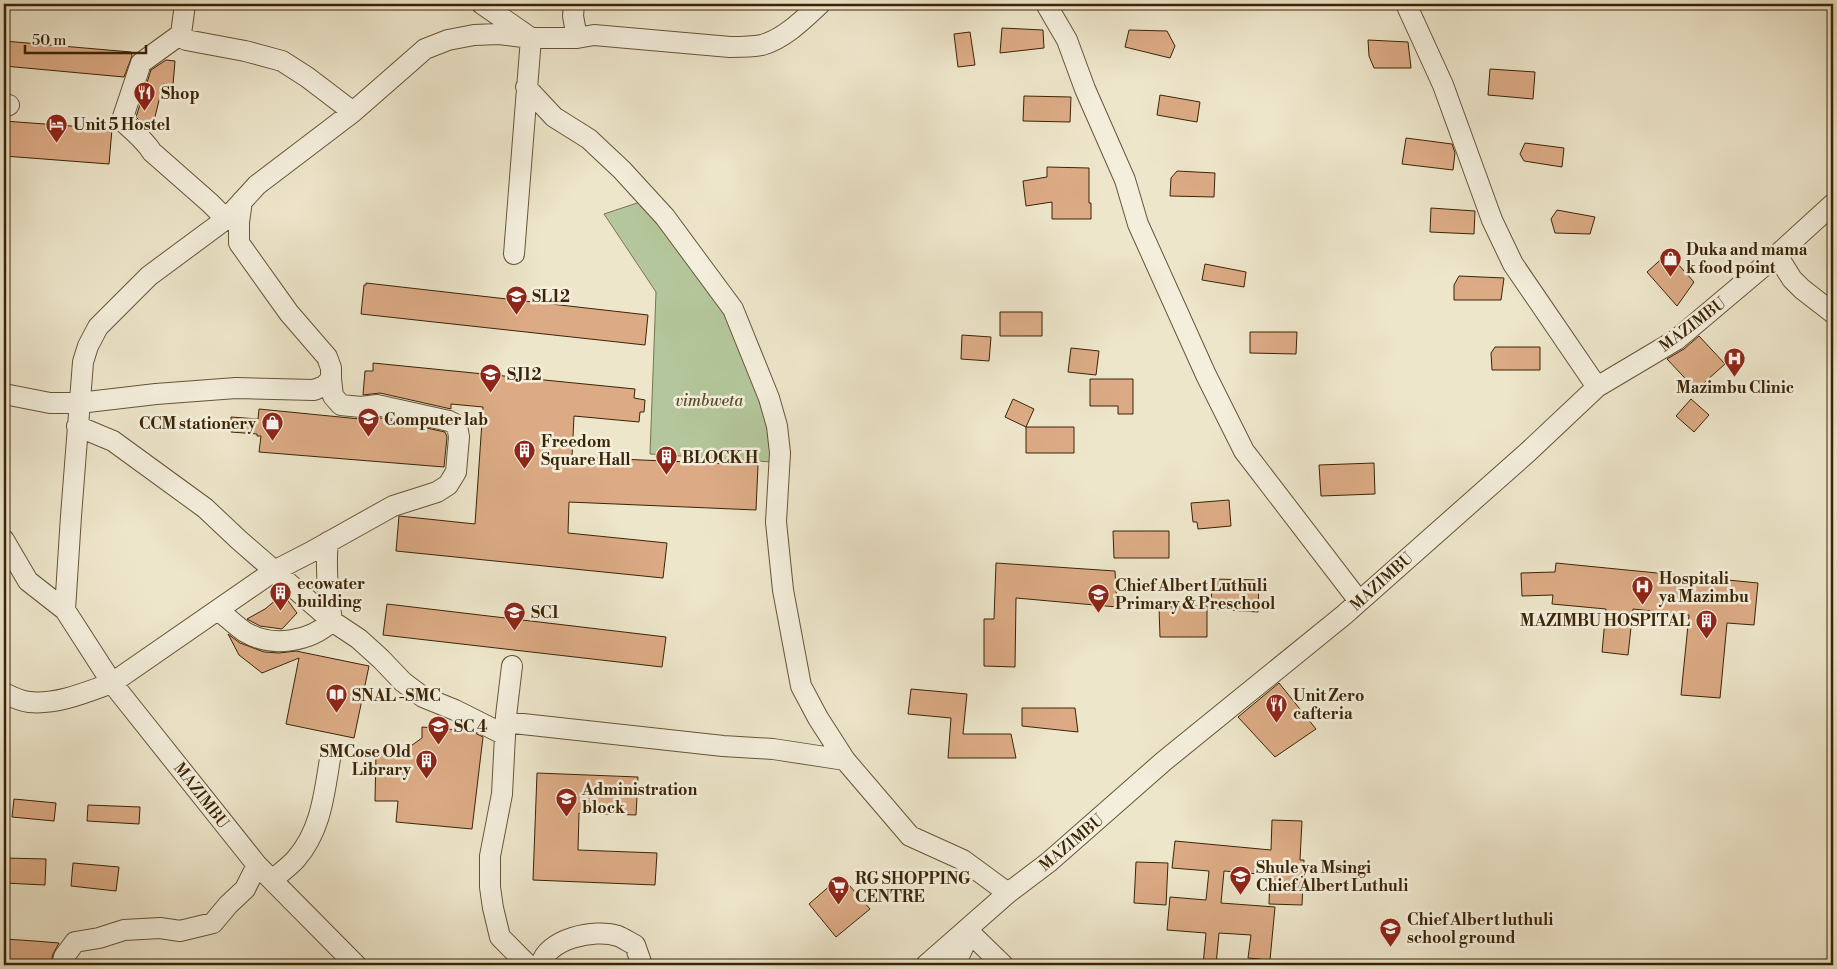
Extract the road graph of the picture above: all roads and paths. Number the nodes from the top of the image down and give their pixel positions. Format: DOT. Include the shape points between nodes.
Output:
graph roads {
  1 [pos="185,4"];
  2 [pos="482,4"];
  3 [pos="574,4"];
  4 [pos="820,4"];
  5 [pos="1046,4"];
  6 [pos="1406,4"];
  7 [pos="181,34"];
  8 [pos="531,38"];
  9 [pos="577,38"];
  10 [pos="526,87"];
  11 [pos="353,112"];
  12 [pos="242,201"];
  13 [pos="1833,204"];
  14 [pos="222,222"];
  15 [pos="239,243"];
  16 [pos="514,254"];
  17 [pos="1777,256"];
  18 [pos="1833,313"];
  19 [pos="331,380"];
  20 [pos="1597,388"];
  21 [pos="4,394"];
  22 [pos="79,403"];
  23 [pos="77,426"];
  24 [pos="4,540"];
  25 [pos="328,542"];
  26 [pos="274,571"];
  27 [pos="1359,601"];
  28 [pos="65,610"];
  29 [pos="218,610"];
  30 [pos="332,621"];
  31 [pos="512,666"];
  32 [pos="112,683"];
  33 [pos="4,693"];
  34 [pos="505,728"];
  35 [pos="330,758"];
  36 [pos="845,760"];
  37 [pos="256,864"];
  38 [pos="272,880"];
  39 [pos="1008,893"];
  40 [pos="967,930"];
  41 [pos="62,965"];
  42 [pos="356,965"];
  43 [pos="528,965"];
  44 [pos="541,965"];
  45 [pos="642,965"];
  46 [pos="926,965"];
  47 [pos="955,965"];
  48 [pos="1003,965"];
  1 -- 7 [label="street"];
  2 -- 8 [label="street"];
  3 -- 9 [label="street"];
  4 -- 9 [label="street" via="787,32 762,45 730,48 594,35"];
  5 -- 27 [label="street" via="1067,40 1124,180 1138,224 1244,451"];
  6 -- 20 [label="street" via="1443,85 1492,220 1513,264"];
  7 -- 11 [label="street" via="189,41 282,61"];
  7 -- 14 [label="street" via="141,63 122,120 152,152 210,203"];
  8 -- 9 [label="street"];
  8 -- 10 [label="street"];
  8 -- 11 [label="street" via="474,35 425,49"];
  10 -- 16 [label="street"];
  10 -- 36 [label="street" via="554,117 589,139 622,170 665,217 732,309 770,398 777,426 780,453 776,522 783,590 801,686"];
  11 -- 12 [label="street" via="257,185"];
  12 -- 14 [label="street"];
  12 -- 15 [label="street"];
  13 -- 17 [label="street, MAZIMBU"];
  14 -- 15 [label="street"];
  14 -- 22 [label="street" via="149,276 98,327 85,354"];
  15 -- 19 [label="street" via="289,313 327,357"];
  17 -- 18 [label="street" via="1792,279"];
  17 -- 20 [label="street, MAZIMBU" via="1676,340"];
  19 -- 22 [label="street" via="314,390 236,388"];
  19 -- 25 [label="street" via="333,396 341,405 377,405 449,421 457,425 458,437 456,472 448,486 393,506"];
  20 -- 27 [label="street, MAZIMBU"];
  21 -- 22 [label="street" via="50,403"];
  22 -- 23 [label="street"];
  23 -- 26 [label="street" via="113,441 205,508"];
  23 -- 28 [label="street"];
  24 -- 28 [label="street" via="28,581"];
  25 -- 26 [label="street"];
  25 -- 30 [label="street" via="326,568"];
  26 -- 29 [label="street"];
  26 -- 30 [label="street"];
  27 -- 39 [label="street, MAZIMBU"];
  28 -- 32 [label="street, MAZIMBU"];
  29 -- 30 [label="street" via="247,633 270,640 308,637"];
  29 -- 32 [label="street"];
  30 -- 34 [label="street" via="359,639 423,697"];
  31 -- 34 [label="street"];
  32 -- 33 [label="street" via="42,702 26,702"];
  32 -- 37 [label="street, MAZIMBU"];
  34 -- 36 [label="street" via="773,749"];
  34 -- 43 [label="street" via="502,794 490,856 492,908 500,937"];
  35 -- 38 [label="street" via="322,812 310,841 295,860"];
  36 -- 39 [label="street" via="910,836 963,860"];
  37 -- 38 [label="street, MAZIMBU"];
  37 -- 41 [label="street" via="245,889 213,923 180,931 160,928 124,930 75,942"];
  38 -- 42 [label="street, MAZIMBU"];
  39 -- 40 [label="street, MAZIMBU"];
  40 -- 46 [label="street, MAZIMBU"];
  40 -- 47 [label="street"];
  40 -- 48 [label="street"];
  44 -- 45 [label="street" via="542,959 562,941 593,933 617,936 635,945"];
}
